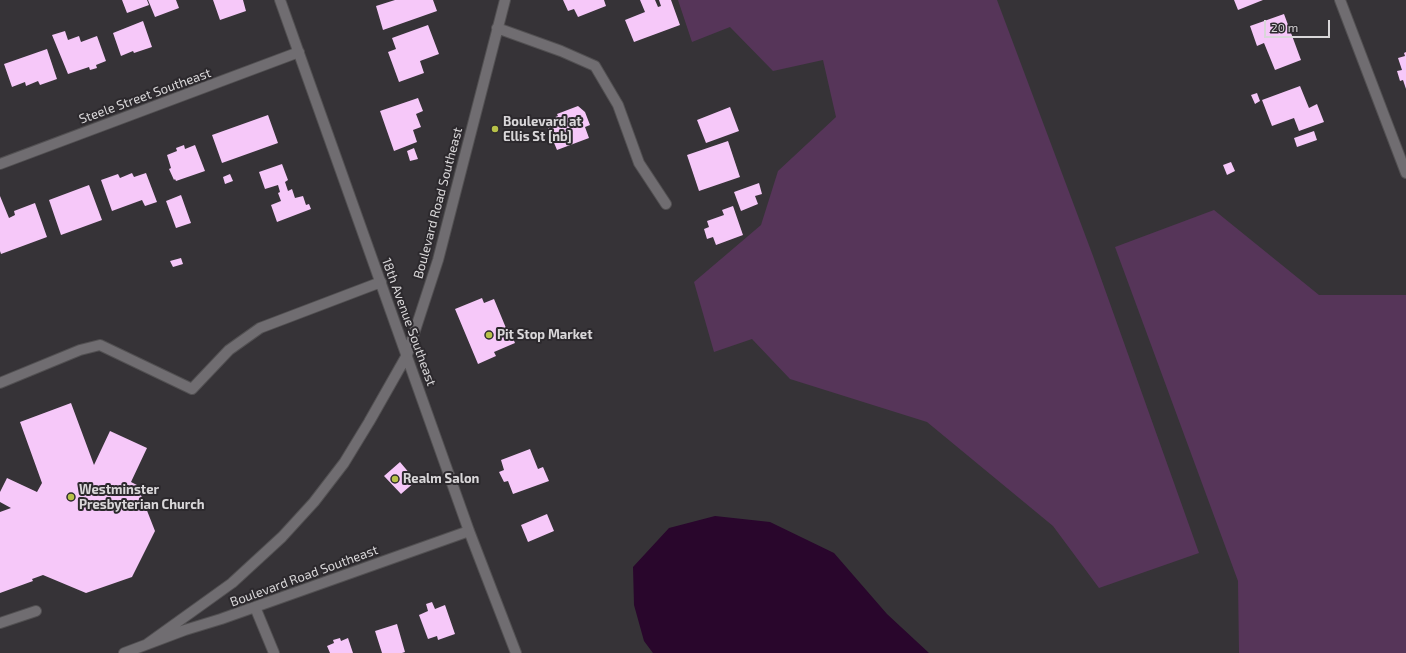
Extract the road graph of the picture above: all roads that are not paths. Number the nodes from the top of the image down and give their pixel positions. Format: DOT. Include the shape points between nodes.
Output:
graph roads {
  1 [pos="280,0"];
  2 [pos="505,0"];
  3 [pos="1340,0"];
  4 [pos="497,28"];
  5 [pos="299,52"];
  6 [pos="0,164"];
  7 [pos="1406,173"];
  8 [pos="666,204"];
  9 [pos="381,282"];
  10 [pos="407,355"];
  11 [pos="0,383"];
  12 [pos="469,531"];
  13 [pos="255,607"];
  14 [pos="36,610"];
  15 [pos="0,623"];
  16 [pos="147,644"];
  17 [pos="124,653"];
  18 [pos="274,653"];
  19 [pos="516,653"];
  1 -- 5 [label="street, 18th Avenue Southeast"];
  2 -- 4 [label="street, Boulevard Road Southeast"];
  3 -- 7 [label="street"];
  4 -- 8 [label="street" via="596,66 618,105 639,163"];
  4 -- 10 [label="street, Boulevard Road Southeast" via="438,260"];
  5 -- 6 [label="street, Steele Street Southeast"];
  5 -- 9 [label="street, 18th Avenue Southeast"];
  9 -- 10 [label="street, 18th Avenue Southeast"];
  9 -- 11 [label="street" via="260,328 229,350 192,389 100,345 80,350"];
  10 -- 12 [label="street, 18th Avenue Southeast"];
  10 -- 16 [label="street, Boulevard Road Southeast" via="344,463 314,502 282,537 232,583"];
  12 -- 13 [label="street, Boulevard Road Southeast"];
  12 -- 19 [label="street, 18th Avenue Southeast"];
  13 -- 16 [label="street, Boulevard Road Southeast"];
  13 -- 18 [label="street"];
  14 -- 15 [label="street"];
  16 -- 17 [label="street, Boulevard Road Southeast"];
}
